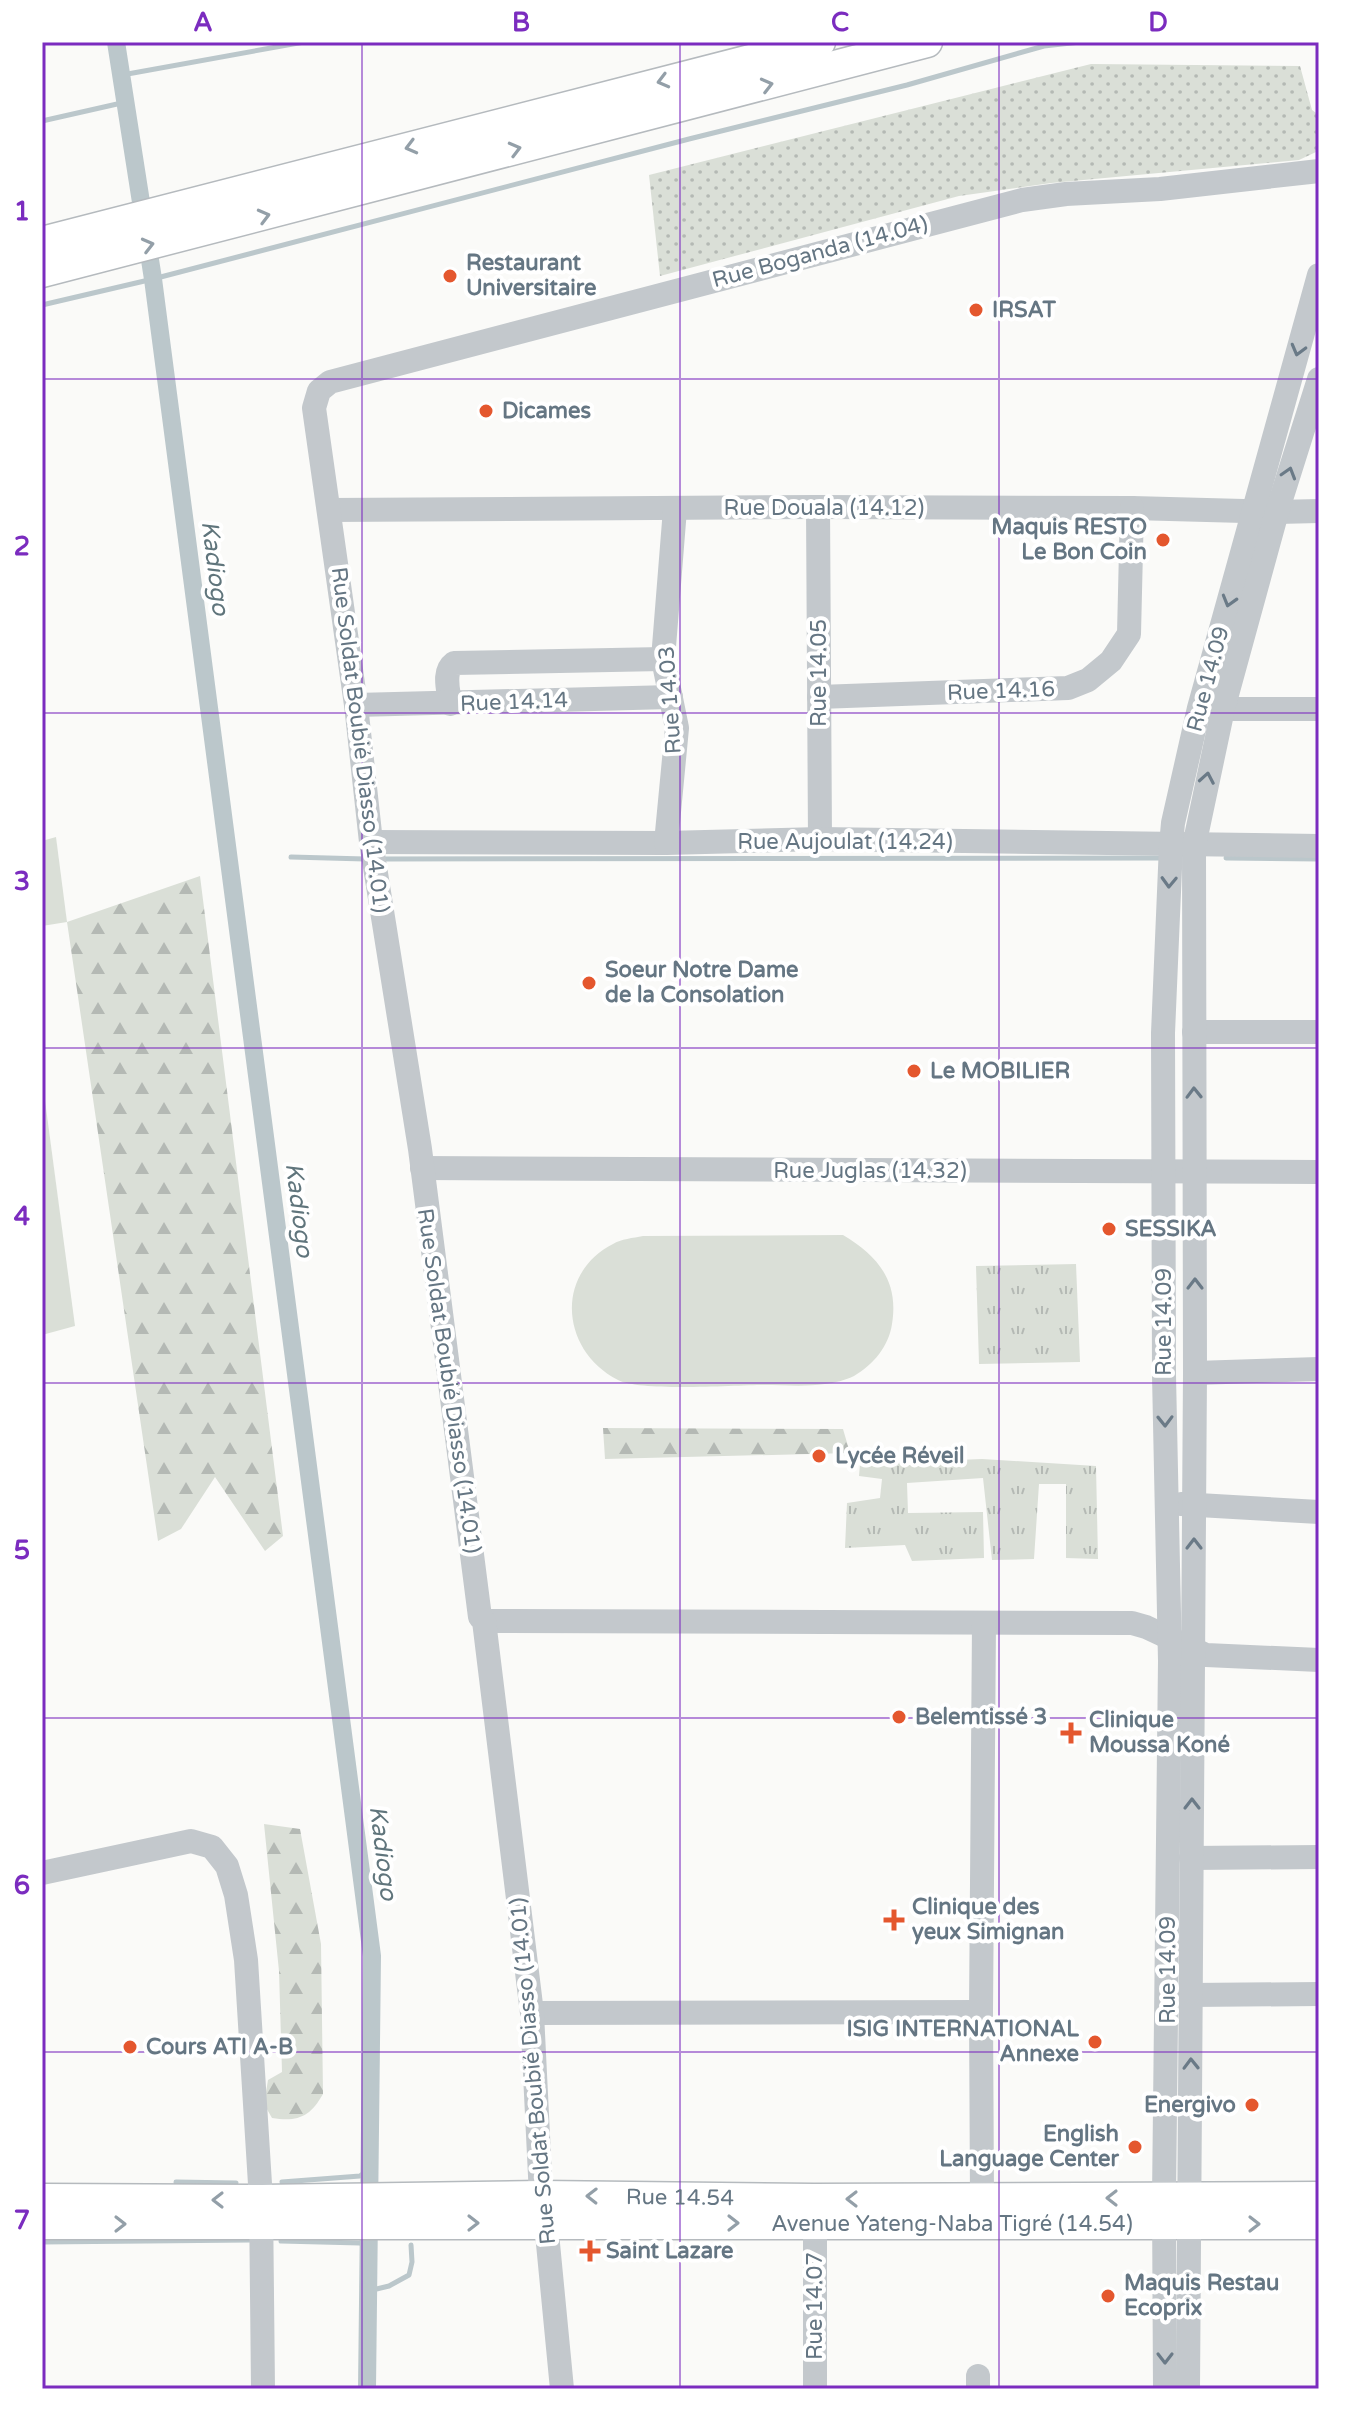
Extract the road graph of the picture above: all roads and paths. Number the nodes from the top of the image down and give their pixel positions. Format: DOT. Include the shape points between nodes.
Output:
graph roads {
  1 [pos="820,42"];
  2 [pos="927,42"];
  3 [pos="1319,171"];
  4 [pos="184,222"];
  5 [pos="104,241"];
  6 [pos="42,242"];
  7 [pos="42,272"];
  8 [pos="1319,275"];
  9 [pos="1319,379"];
  10 [pos="330,382"];
  11 [pos="818,507"];
  12 [pos="1132,508"];
  13 [pos="675,509"];
  14 [pos="329,510"];
  15 [pos="1319,511"];
  16 [pos="1265,512"];
  17 [pos="663,659"];
  18 [pos="671,697"];
  19 [pos="819,697"];
  20 [pos="450,704"];
  21 [pos="356,705"];
  22 [pos="1223,709"];
  23 [pos="1319,709"];
  24 [pos="820,839"];
  25 [pos="371,842"];
  26 [pos="666,843"];
  27 [pos="1182,846"];
  28 [pos="1319,846"];
  29 [pos="1194,1032"];
  30 [pos="1319,1032"];
  31 [pos="422,1168"];
  32 [pos="1195,1171"];
  33 [pos="1319,1172"];
  34 [pos="1165,1173"];
  35 [pos="1319,1369"];
  36 [pos="1195,1373"];
  37 [pos="1194,1504"];
  38 [pos="1166,1505"];
  39 [pos="1319,1512"];
  40 [pos="484,1621"];
  41 [pos="984,1623"];
  42 [pos="1169,1640"];
  43 [pos="1193,1651"];
  44 [pos="1319,1660"];
  45 [pos="1319,1857"];
  46 [pos="1191,1858"];
  47 [pos="42,1873"];
  48 [pos="1319,1994"];
  49 [pos="1190,1995"];
  50 [pos="981,2012"];
  51 [pos="532,2013"];
  52 [pos="1319,2197"];
  53 [pos="42,2199"];
  54 [pos="982,2199"];
  55 [pos="544,2209"];
  56 [pos="1177,2211"];
  57 [pos="261,2212"];
  58 [pos="42,2224"];
  59 [pos="815,2224"];
  60 [pos="1319,2224"];
  61 [pos="263,2389"];
  62 [pos="562,2389"];
  63 [pos="815,2389"];
  64 [pos="1165,2389"];
  65 [pos="1188,2389"];
  1 -- 4 [label="main road, one-way"];
  4 -- 2 [label="main road, one-way"];
  3 -- 10 [label="street, Rue Boganda (14.04)" via="1022,200"];
  4 -- 5 [label="main road"];
  5 -- 6 [label="main road"];
  5 -- 7 [label="main road"];
  8 -- 16 [label="street, Rue 14.09, one-way"];
  16 -- 9 [label="street, Rue 14.09, one-way"];
  10 -- 14 [label="street, Rue Soldat Boubié Diasso (14.01)" via="319,391 314,408"];
  11 -- 12 [label="street, Rue Douala (14.12)"];
  11 -- 13 [label="street, Rue Douala (14.12)"];
  11 -- 19 [label="street, Rue 14.05"];
  12 -- 16 [label="street, Rue Douala (14.12)"];
  12 -- 19 [label="street, Rue 14.16" via="1129,634 1111,661 1088,680 1068,688"];
  13 -- 14 [label="street, Rue Douala (14.12)"];
  13 -- 17 [label="street, Rue 14.03"];
  14 -- 21 [label="street, Rue Soldat Boubié Diasso (14.01)"];
  15 -- 16 [label="street, Rue Douala (14.12)"];
  16 -- 22 [label="street, Rue 14.09"];
  16 -- 27 [label="street, Rue 14.09, one-way" via="1199,708 1173,823"];
  17 -- 18 [label="street, Rue 14.03"];
  17 -- 20 [label="street" via="454,663 446,673"];
  18 -- 20 [label="street, Rue 14.14"];
  18 -- 26 [label="street, Rue 14.03" via="677,728"];
  19 -- 24 [label="street, Rue 14.05"];
  20 -- 21 [label="street, Rue 14.14"];
  21 -- 25 [label="street, Rue Soldat Boubié Diasso (14.01)"];
  22 -- 23 [label="street"];
  27 -- 22 [label="street, Rue 14.09, one-way"];
  24 -- 26 [label="street, Rue Aujoulat (14.24)"];
  24 -- 27 [label="street, Rue Aujoulat (14.24)"];
  25 -- 26 [label="street, Rue Aujoulat (14.24)"];
  25 -- 31 [label="street, Rue Soldat Boubié Diasso (14.01)"];
  27 -- 28 [label="street, Rue Aujoulat (14.24)"];
  27 -- 29 [label="street, Rue 14.09"];
  27 -- 34 [label="street, Rue 14.09, one-way" via="1163,1033"];
  29 -- 30 [label="street"];
  32 -- 29 [label="street, Rue 14.09, one-way"];
  31 -- 34 [label="street, Rue Juglas (14.32)"];
  31 -- 40 [label="street, Rue Soldat Boubié Diasso (14.01)"];
  32 -- 33 [label="street, Rue Juglas (14.32)"];
  32 -- 34 [label="street, Rue Juglas (14.32)"];
  36 -- 32 [label="street, Rue 14.09, one-way"];
  34 -- 38 [label="street, Rue 14.09, one-way"];
  35 -- 36 [label="street"];
  36 -- 37 [label="street, Rue 14.09"];
  37 -- 38 [label="street"];
  37 -- 39 [label="street"];
  43 -- 37 [label="street, Rue 14.09, one-way"];
  38 -- 42 [label="street, Rue 14.09"];
  40 -- 41 [label="street"];
  40 -- 51 [label="street, Rue Soldat Boubié Diasso (14.01)"];
  41 -- 42 [label="street" via="1132,1623"];
  41 -- 50 [label="street"];
  42 -- 43 [label="street"];
  42 -- 56 [label="street, Rue 14.09"];
  43 -- 44 [label="street"];
  46 -- 43 [label="street, Rue 14.09, one-way"];
  45 -- 46 [label="street"];
  46 -- 49 [label="street, Rue 14.09"];
  47 -- 57 [label="street" via="191,1841 212,1847 227,1866 246,1960"];
  48 -- 49 [label="street"];
  56 -- 49 [label="street, Rue 14.09, one-way"];
  50 -- 51 [label="street"];
  50 -- 54 [label="street"];
  51 -- 55 [label="street, Rue Soldat Boubié Diasso (14.01)"];
  52 -- 56 [label="main road, Rue 14.54"];
  57 -- 53 [label="main road, Rue 14.54, one-way"];
  54 -- 55 [label="main road, Rue 14.54, one-way"];
  56 -- 54 [label="main road, Rue 14.54, one-way"];
  55 -- 57 [label="main road, Rue 14.54"];
  55 -- 59 [label="main road, Avenue Yateng-Naba Tigré (14.54), one-way"];
  55 -- 62 [label="street, Rue Soldat Boubié Diasso (14.01)"];
  56 -- 59 [label="main road, Avenue Yateng-Naba Tigré (14.54)"];
  56 -- 60 [label="main road, Avenue Yateng-Naba Tigré (14.54), one-way"];
  56 -- 64 [label="street, Rue 14.09, one-way"];
  56 -- 65 [label="street, Rue 14.09"];
  58 -- 57 [label="main road, Rue 14.54, one-way"];
  57 -- 61 [label="street"];
  59 -- 63 [label="street, Rue 14.07"];
}
